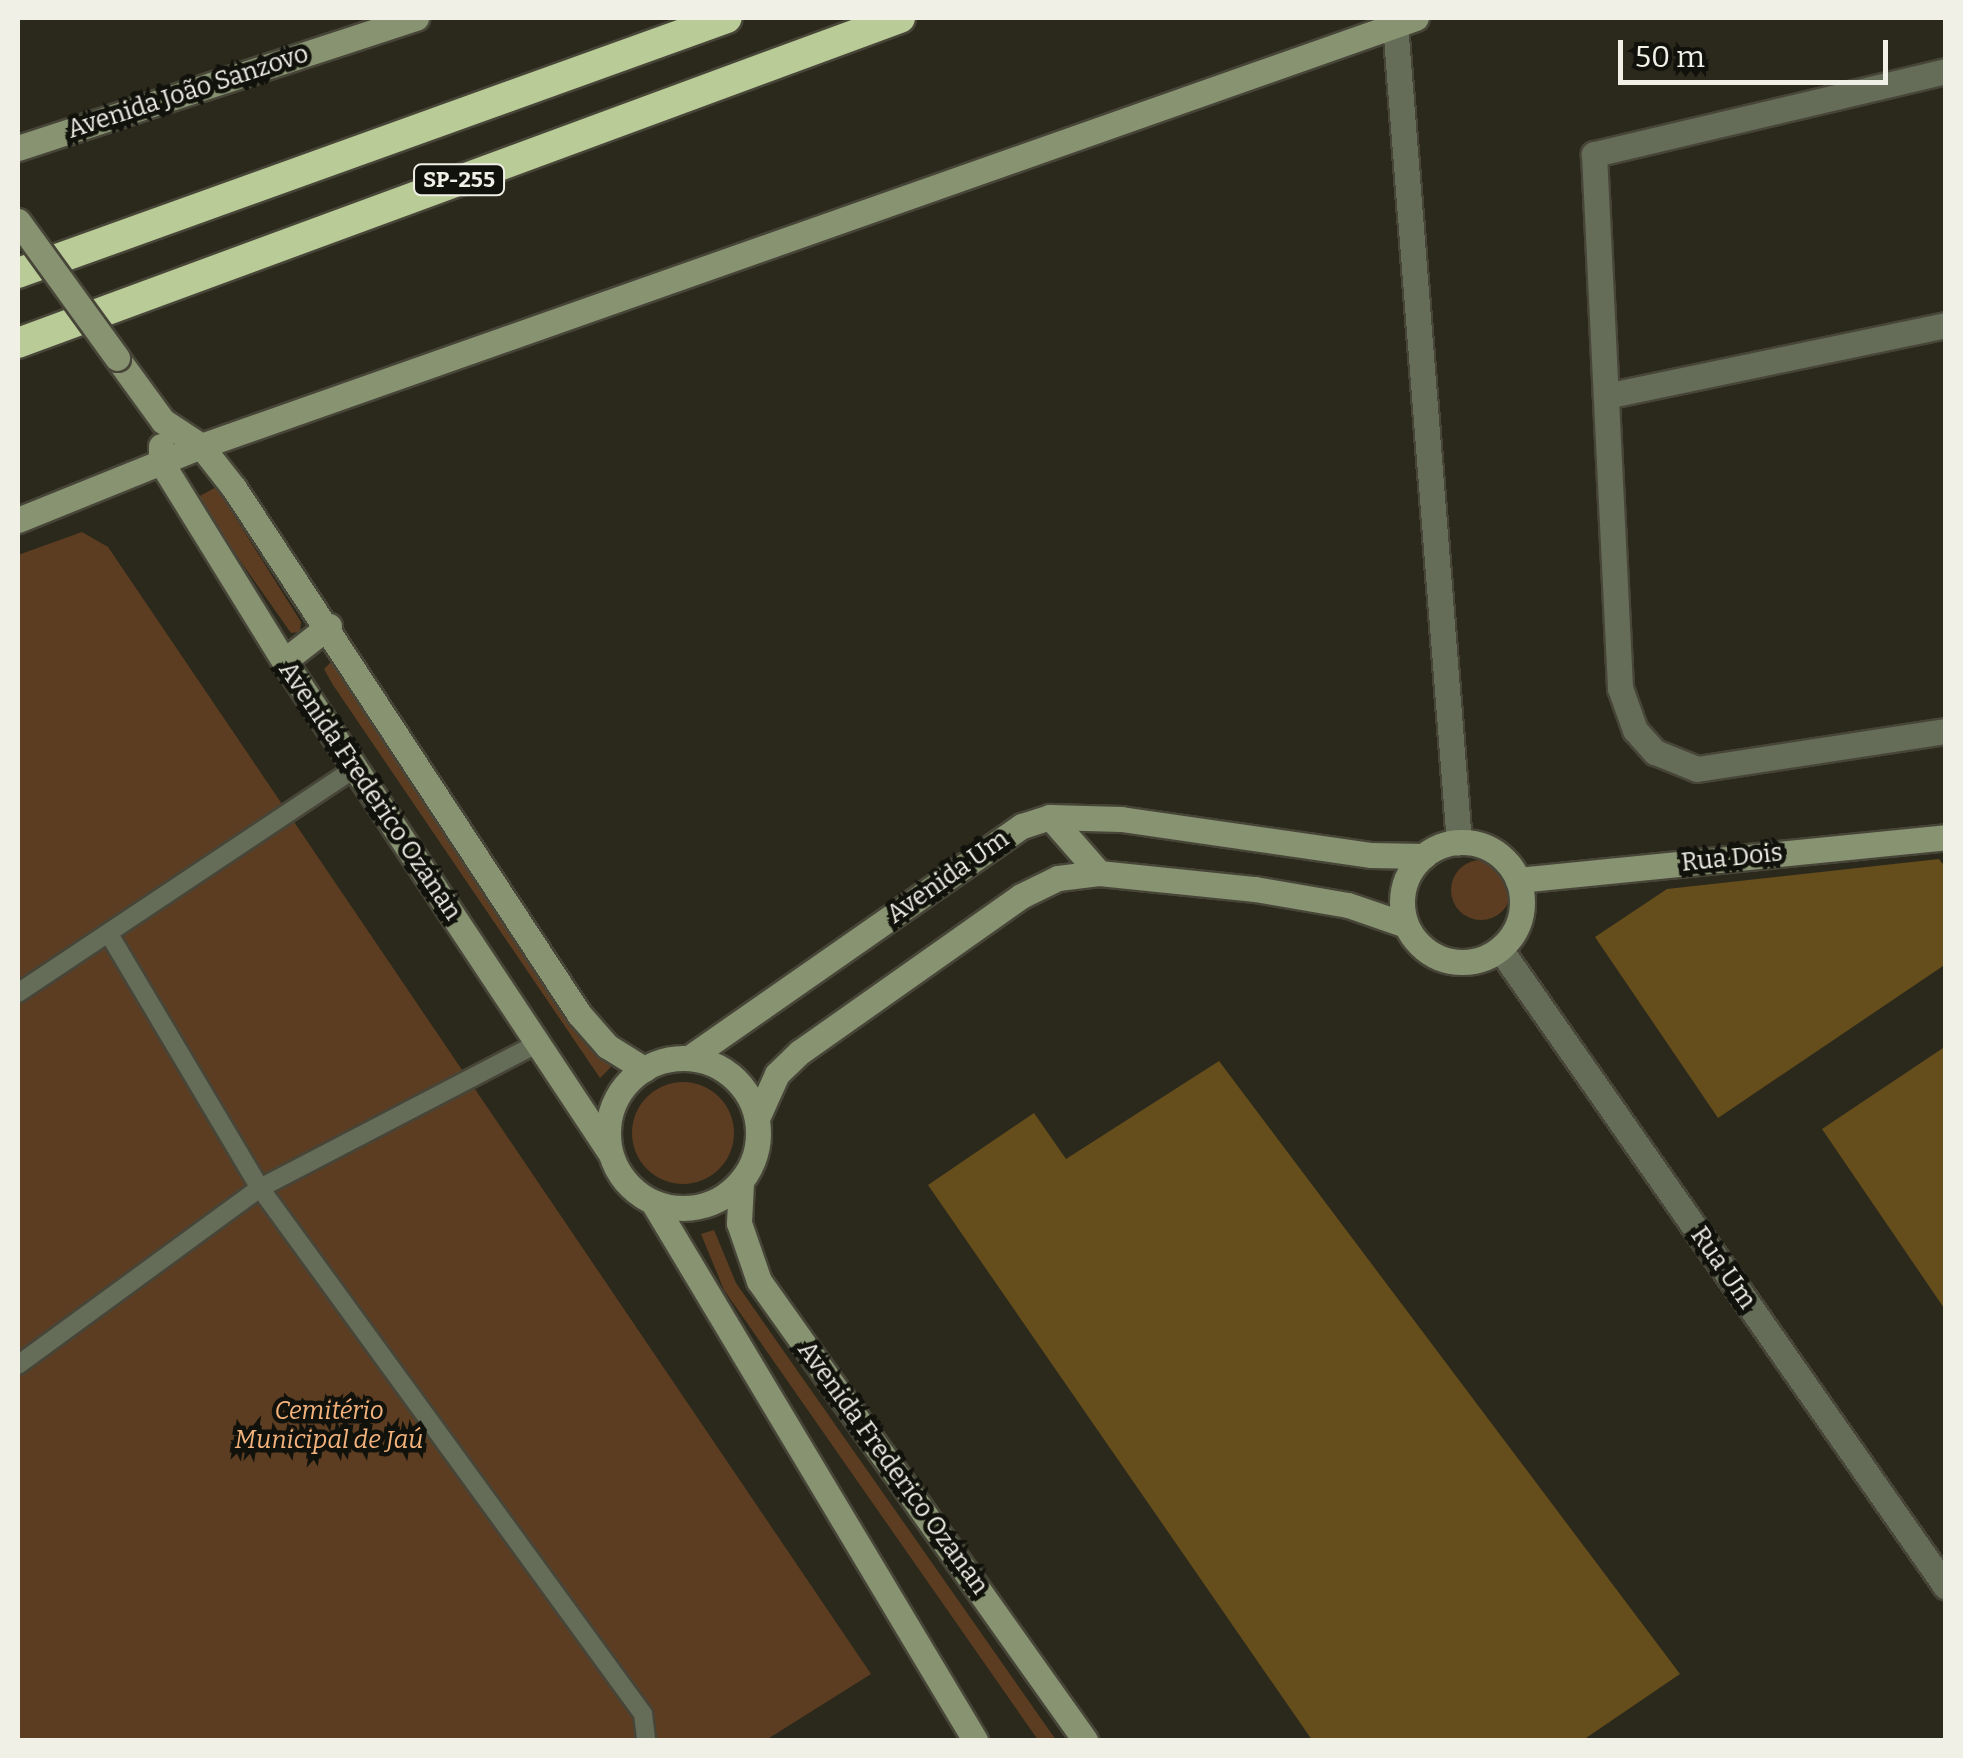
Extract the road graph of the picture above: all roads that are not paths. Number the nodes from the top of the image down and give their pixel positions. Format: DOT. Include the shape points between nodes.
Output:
graph roads {
  1 [pos="416,18"];
  2 [pos="727,18"];
  3 [pos="900,18"];
  4 [pos="1406,20"];
  5 [pos="1946,72"];
  6 [pos="18,148"];
  7 [pos="18,221"];
  8 [pos="18,273"];
  9 [pos="1946,324"];
  10 [pos="18,342"];
  11 [pos="1606,396"];
  12 [pos="163,420"];
  13 [pos="201,446"];
  14 [pos="160,462"];
  15 [pos="18,520"];
  16 [pos="329,626"];
  17 [pos="284,661"];
  18 [pos="1946,731"];
  19 [pos="355,768"];
  20 [pos="1050,817"];
  21 [pos="1946,836"];
  22 [pos="1459,842"];
  23 [pos="1424,856"];
  24 [pos="1099,873"];
  25 [pos="1518,880"];
  26 [pos="1406,924"];
  27 [pos="109,934"];
  28 [pos="1500,949"];
  29 [pos="18,993"];
  30 [pos="538,1043"];
  31 [pos="689,1058"];
  32 [pos="644,1069"];
  33 [pos="758,1116"];
  34 [pos="609,1151"];
  35 [pos="741,1183"];
  36 [pos="260,1188"];
  37 [pos="654,1204"];
  38 [pos="18,1366"];
  39 [pos="1946,1587"];
  40 [pos="646,1740"];
  41 [pos="975,1740"];
  42 [pos="1085,1740"];
  1 -- 6 [label="main road, Avenida João Sanzovo"];
  2 -- 8 [label="highway, SP-255"];
  3 -- 10 [label="highway, SP-255"];
  4 -- 13 [label="main road"];
  4 -- 22 [label="street"];
  5 -- 11 [label="street" via="1594,154"];
  7 -- 12 [label="main road, Avenida Frederico Ozanan, bridge"];
  9 -- 11 [label="street"];
  11 -- 18 [label="street" via="1620,688 1627,717 1644,742 1668,760 1697,769"];
  12 -- 13 [label="main road, Avenida Frederico Ozanan"];
  12 -- 14 [label="main road"];
  13 -- 14 [label="main road"];
  13 -- 16 [label="main road, Avenida Frederico Ozanan"];
  14 -- 15 [label="main road"];
  14 -- 17 [label="main road, Avenida Frederico Ozanan"];
  16 -- 17 [label="main road"];
  16 -- 32 [label="main road, Avenida Frederico Ozanan" via="579,1014 607,1046"];
  17 -- 19 [label="main road, Avenida Frederico Ozanan"];
  19 -- 27 [label="lane"];
  19 -- 30 [label="main road, Avenida Frederico Ozanan"];
  20 -- 23 [label="main road, Avenida Um" via="1121,819"];
  20 -- 24 [label="main road"];
  20 -- 31 [label="main road, Avenida Um" via="1022,826"];
  21 -- 25 [label="main road, Rua Dois"];
  22 -- 23 [label="main road"];
  22 -- 25 [label="main road" via="1495,852"];
  23 -- 26 [label="main road" via="1404,888"];
  24 -- 26 [label="main road" via="1255,889 1348,905"];
  24 -- 33 [label="main road" via="1058,878 1021,896 832,1030 777,1074"];
  25 -- 28 [label="main road" via="1520,918"];
  26 -- 28 [label="main road" via="1429,953 1447,960 1484,959"];
  27 -- 29 [label="lane"];
  27 -- 36 [label="lane"];
  28 -- 39 [label="street, Rua Um"];
  30 -- 34 [label="main road, Avenida Frederico Ozanan"];
  30 -- 36 [label="lane"];
  31 -- 32 [label="main road"];
  31 -- 33 [label="main road" via="733,1076"];
  32 -- 34 [label="main road" via="613,1104"];
  33 -- 35 [label="main road" via="754,1163"];
  34 -- 37 [label="main road" via="634,1191"];
  35 -- 37 [label="main road" via="701,1207"];
  35 -- 42 [label="main road, Avenida Frederico Ozanan" via="739,1223 759,1282"];
  36 -- 38 [label="lane"];
  36 -- 40 [label="lane" via="643,1714"];
  37 -- 41 [label="main road"];
}
